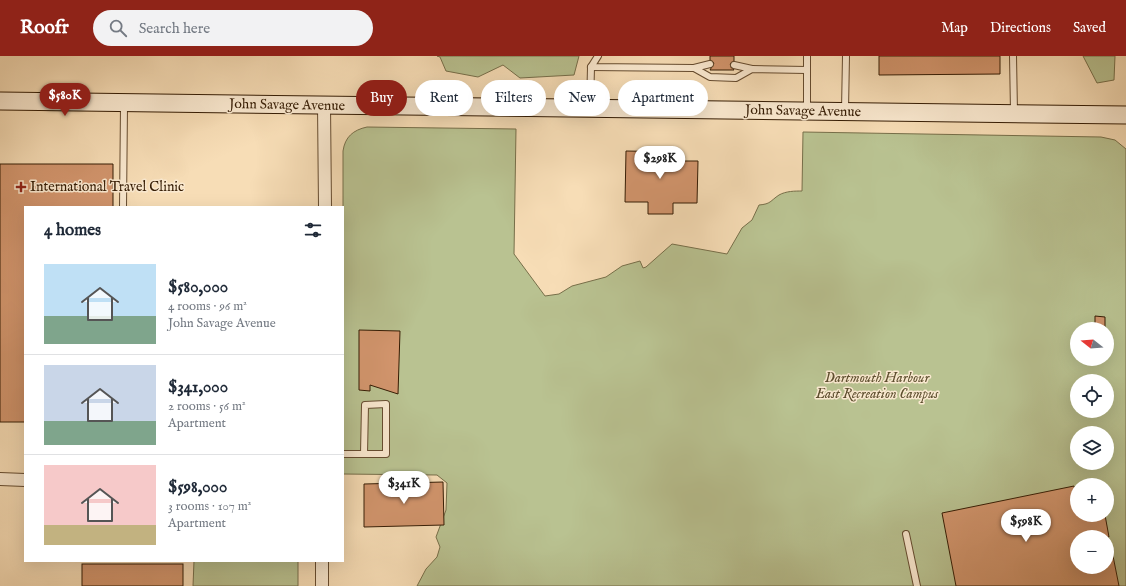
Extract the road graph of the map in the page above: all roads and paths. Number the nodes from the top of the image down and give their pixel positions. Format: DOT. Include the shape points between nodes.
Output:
graph roads {
  1 [pos="598,56"];
  2 [pos="807,56"];
  3 [pos="846,56"];
  4 [pos="1014,56"];
  5 [pos="710,64"];
  6 [pos="734,65"];
  7 [pos="591,67"];
  8 [pos="694,68"];
  9 [pos="752,69"];
  10 [pos="807,70"];
  11 [pos="591,80"];
  12 [pos="0,101"];
  13 [pos="124,103"];
  14 [pos="324,105"];
  15 [pos="554,108"];
  16 [pos="610,109"];
  17 [pos="807,111"];
  18 [pos="845,111"];
  19 [pos="1014,114"];
  20 [pos="1126,115"];
  21 [pos="123,206"];
  22 [pos="325,206"];
  23 [pos="344,454"];
  24 [pos="364,454"];
  25 [pos="0,480"];
  26 [pos="24,480"];
  27 [pos="906,534"];
  28 [pos="322,562"];
  29 [pos="322,586"];
  30 [pos="917,586"];
  1 -- 7 [label="lane"];
  2 -- 10 [label="lane"];
  3 -- 18 [label="lane"];
  4 -- 19 [label="lane"];
  5 -- 8 [label="lane"];
  6 -- 9 [label="lane"];
  7 -- 8 [label="lane"];
  7 -- 11 [label="lane"];
  8 -- 9 [label="lane" via="710,77 736,78"];
  9 -- 10 [label="lane"];
  10 -- 17 [label="lane"];
  12 -- 13 [label="main road, John Savage Avenue"];
  13 -- 14 [label="main road, John Savage Avenue"];
  13 -- 21 [label="lane"];
  14 -- 15 [label="main road, John Savage Avenue"];
  14 -- 22 [label="street"];
  16 -- 17 [label="main road, John Savage Avenue"];
  17 -- 18 [label="main road, John Savage Avenue"];
  18 -- 19 [label="main road, John Savage Avenue"];
  19 -- 20 [label="main road, John Savage Avenue"];
  23 -- 24 [label="lane"];
  24 -- 24 [label="lane" via="386,454 386,404 365,405"];
  25 -- 26 [label="street"];
  27 -- 30 [label="lane"];
  28 -- 29 [label="street"];
}
